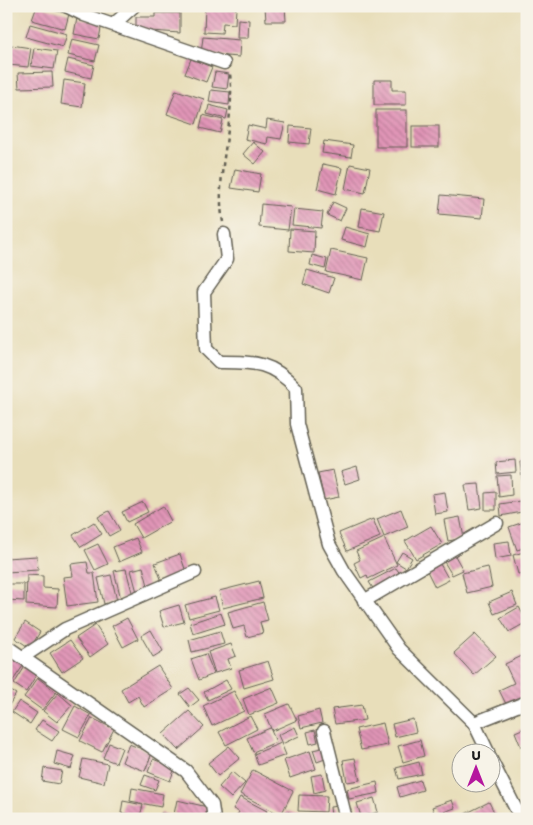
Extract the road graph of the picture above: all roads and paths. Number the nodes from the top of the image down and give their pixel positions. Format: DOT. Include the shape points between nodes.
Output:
graph roads {
  1 [pos="66,6"];
  2 [pos="134,6"];
  3 [pos="114,24"];
  4 [pos="224,63"];
  5 [pos="224,234"];
  6 [pos="497,523"];
  7 [pos="195,572"];
  8 [pos="364,601"];
  9 [pos="6,646"];
  10 [pos="23,657"];
  11 [pos="527,702"];
  12 [pos="474,723"];
  13 [pos="324,731"];
  14 [pos="483,742"];
  15 [pos="500,778"];
  16 [pos="214,819"];
  17 [pos="346,819"];
  18 [pos="521,819"];
  1 -- 3 [label="street"];
  2 -- 3 [label="street"];
  3 -- 4 [label="street"];
  4 -- 5 [label="path" via="230,72 232,93 220,204"];
  5 -- 8 [label="street" via="227,259 204,292 206,349 220,362 252,362 282,372 296,388 297,424 329,544"];
  6 -- 8 [label="street"];
  7 -- 10 [label="street" via="65,629"];
  8 -- 12 [label="street" via="399,649"];
  9 -- 10 [label="street"];
  10 -- 16 [label="street" via="186,771 212,805"];
  11 -- 12 [label="street"];
  12 -- 14 [label="street"];
  13 -- 17 [label="street"];
  15 -- 18 [label="street"];
}
